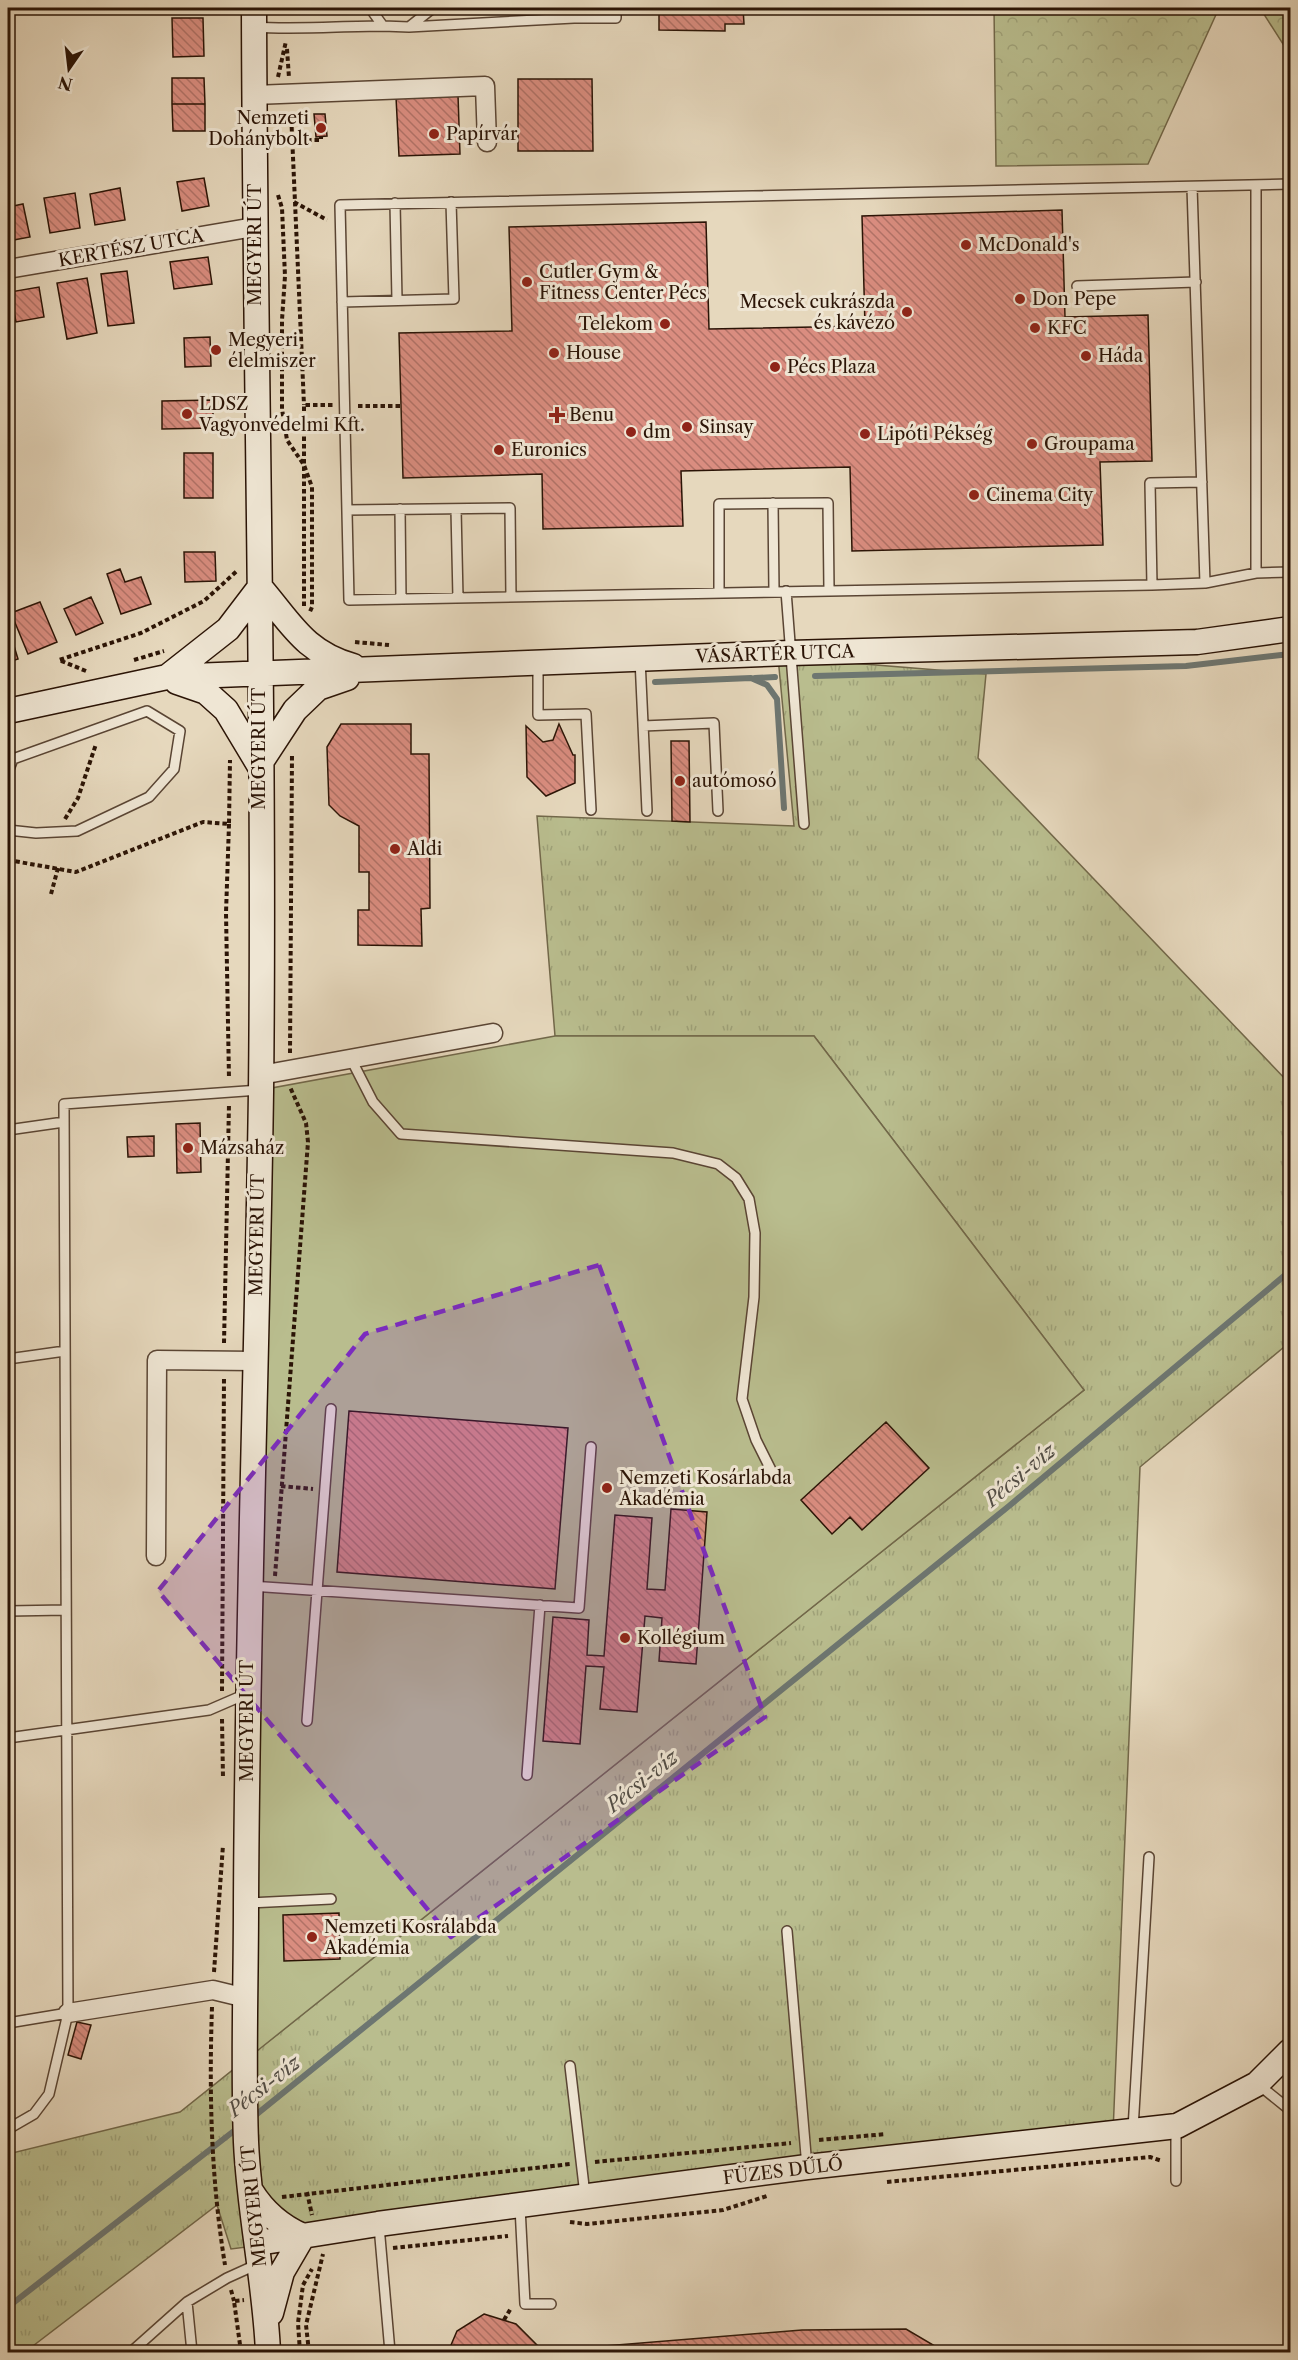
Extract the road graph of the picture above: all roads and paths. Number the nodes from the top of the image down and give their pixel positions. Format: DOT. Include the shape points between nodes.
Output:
graph roads {
  1 [pos="370,8"];
  2 [pos="433,8"];
  3 [pos="575,8"];
  4 [pos="616,8"];
  5 [pos="254,17"];
  6 [pos="574,18"];
  7 [pos="383,26"];
  8 [pos="409,27"];
  9 [pos="289,29"];
  10 [pos="287,47"];
  11 [pos="274,95"];
  12 [pos="321,137"];
  13 [pos="292,140"];
  14 [pos="487,142"];
  15 [pos="1290,184"];
  16 [pos="276,185"];
  17 [pos="1192,186"];
  18 [pos="1256,186"];
  19 [pos="294,202"];
  20 [pos="451,202"];
  21 [pos="395,203"];
  22 [pos="340,226"];
  23 [pos="254,227"];
  24 [pos="8,269"];
  25 [pos="1196,282"];
  26 [pos="1077,286"];
  27 [pos="397,300"];
  28 [pos="342,302"];
  29 [pos="304,405"];
  30 [pos="345,405"];
  31 [pos="401,406"];
  32 [pos="304,465"];
  33 [pos="1202,482"];
  34 [pos="773,503"];
  35 [pos="456,508"];
  36 [pos="400,509"];
  37 [pos="347,510"];
  38 [pos="239,558"];
  39 [pos="239,569"];
  40 [pos="1290,572"];
  41 [pos="1256,573"];
  42 [pos="250,582"];
  43 [pos="1205,583"];
  44 [pos="1152,585"];
  45 [pos="829,589"];
  46 [pos="774,591"];
  47 [pos="786,591"];
  48 [pos="719,592"];
  49 [pos="512,597"];
  50 [pos="458,598"];
  51 [pos="401,599"];
  52 [pos="1290,630"];
  53 [pos="301,631"];
  54 [pos="170,647"];
  55 [pos="790,653"];
  56 [pos="640,659"];
  57 [pos="124,663"];
  58 [pos="538,663"];
  59 [pos="369,670"];
  60 [pos="259,673"];
  61 [pos="81,676"];
  62 [pos="167,677"];
  63 [pos="8,711"];
  64 [pos="643,726"];
  65 [pos="104,727"];
  66 [pos="292,749"];
  67 [pos="259,765"];
  68 [pos="8,772"];
  69 [pos="591,810"];
  70 [pos="647,811"];
  71 [pos="718,811"];
  72 [pos="229,824"];
  73 [pos="804,824"];
  74 [pos="8,830"];
  75 [pos="68,832"];
  76 [pos="58,868"];
  77 [pos="51,894"];
  78 [pos="493,1033"];
  79 [pos="350,1057"];
  80 [pos="289,1071"];
  81 [pos="261,1082"];
  82 [pos="229,1091"];
  83 [pos="64,1122"];
  84 [pos="8,1130"];
  85 [pos="65,1351"];
  86 [pos="8,1359"];
  87 [pos="224,1360"];
  88 [pos="254,1361"];
  89 [pos="331,1409"];
  90 [pos="591,1447"];
  91 [pos="773,1474"];
  92 [pos="156,1556"];
  93 [pos="249,1586"];
  94 [pos="317,1591"];
  95 [pos="540,1605"];
  96 [pos="66,1610"];
  97 [pos="8,1611"];
  98 [pos="246,1694"];
  99 [pos="221,1705"];
  100 [pos="307,1721"];
  101 [pos="67,1728"];
  102 [pos="8,1738"];
  103 [pos="527,1775"];
  104 [pos="223,1784"];
  105 [pos="223,1841"];
  106 [pos="1149,1857"];
  107 [pos="331,1899"];
  108 [pos="246,1903"];
  109 [pos="787,1931"];
  110 [pos="213,1990"];
  111 [pos="246,1998"];
  112 [pos="68,2013"];
  113 [pos="8,2023"];
  114 [pos="1290,2051"];
  115 [pos="570,2066"];
  116 [pos="1257,2084"];
  117 [pos="1290,2110"];
  118 [pos="1176,2126"];
  119 [pos="8,2129"];
  120 [pos="1133,2131"];
  121 [pos="897,2133"];
  122 [pos="805,2142"];
  123 [pos="582,2163"];
  124 [pos="1166,2166"];
  125 [pos="807,2167"];
  126 [pos="1176,2181"];
  127 [pos="882,2183"];
  128 [pos="248,2187"];
  129 [pos="307,2192"];
  130 [pos="777,2193"];
  131 [pos="586,2196"];
  132 [pos="278,2197"];
  133 [pos="520,2205"];
  134 [pos="566,2222"];
  135 [pos="378,2224"];
  136 [pos="521,2232"];
  137 [pos="315,2245"];
  138 [pos="381,2249"];
  139 [pos="259,2253"];
  140 [pos="334,2254"];
  141 [pos="227,2278"];
  142 [pos="234,2301"];
  143 [pos="187,2302"];
  144 [pos="551,2304"];
  145 [pos="268,2344"];
  146 [pos="131,2352"];
  147 [pos="192,2352"];
  148 [pos="309,2352"];
  149 [pos="390,2352"];
  1 -- 7 [label="lane"];
  2 -- 8 [label="lane"];
  3 -- 6 [label="lane"];
  4 -- 6 [label="lane" via="616,18"];
  5 -- 9 [label="lane"];
  5 -- 11 [label="street, MEGYERI ÚT"];
  6 -- 8 [label="lane"];
  7 -- 8 [label="lane"];
  7 -- 9 [label="lane"];
  9 -- 10 [label="path"];
  9 -- 10 [label="path"];
  10 -- 11 [label="path"];
  10 -- 11 [label="path"];
  11 -- 13 [label="path"];
  11 -- 14 [label="street" via="485,86"];
  11 -- 23 [label="street, MEGYERI ÚT"];
  12 -- 13 [label="path"];
  13 -- 19 [label="path"];
  15 -- 18 [label="lane"];
  16 -- 32 [label="path" via="282,208 285,276 282,409 287,440"];
  17 -- 18 [label="lane"];
  17 -- 20 [label="lane"];
  17 -- 25 [label="lane"];
  18 -- 41 [label="lane"];
  19 -- 22 [label="path"];
  19 -- 29 [label="path"];
  20 -- 21 [label="lane"];
  20 -- 27 [label="lane" via="453,299"];
  21 -- 22 [label="lane" via="340,205"];
  21 -- 27 [label="lane"];
  22 -- 28 [label="lane"];
  23 -- 24 [label="street, KERTÉSZ UTCA"];
  23 -- 42 [label="street, MEGYERI ÚT"];
  25 -- 26 [label="lane"];
  25 -- 33 [label="lane"];
  27 -- 28 [label="lane"];
  28 -- 30 [label="lane"];
  29 -- 30 [label="path"];
  29 -- 32 [label="path"];
  30 -- 31 [label="path"];
  30 -- 37 [label="lane"];
  32 -- 53 [label="path"];
  32 -- 53 [label="path" via="312,487 312,607"];
  33 -- 43 [label="lane"];
  33 -- 44 [label="lane" via="1150,483"];
  34 -- 45 [label="lane" via="828,503"];
  34 -- 46 [label="lane"];
  34 -- 48 [label="lane" via="719,504"];
  35 -- 36 [label="lane"];
  35 -- 49 [label="lane" via="510,508"];
  35 -- 50 [label="lane"];
  36 -- 37 [label="lane"];
  36 -- 51 [label="lane"];
  37 -- 51 [label="lane" via="349,600"];
  38 -- 39 [label="path"];
  39 -- 42 [label="path"];
  39 -- 61 [label="path" via="204,601 141,633 59,660 93,674"];
  40 -- 41 [label="lane"];
  41 -- 43 [label="lane"];
  42 -- 53 [label="street"];
  42 -- 60 [label="street, MEGYERI ÚT"];
  42 -- 62 [label="street" via="228,629"];
  43 -- 44 [label="lane"];
  44 -- 45 [label="lane"];
  45 -- 47 [label="lane"];
  46 -- 47 [label="lane"];
  46 -- 48 [label="lane"];
  47 -- 55 [label="lane"];
  48 -- 49 [label="lane"];
  49 -- 50 [label="lane"];
  50 -- 51 [label="lane"];
  52 -- 55 [label="street, VÁSÁRTÉR UTCA" via="1197,642"];
  53 -- 59 [label="street" via="328,659"];
  54 -- 57 [label="path"];
  55 -- 56 [label="street, VÁSÁRTÉR UTCA"];
  55 -- 73 [label="lane"];
  56 -- 58 [label="street, VÁSÁRTÉR UTCA"];
  56 -- 64 [label="lane"];
  58 -- 59 [label="street, VÁSÁRTÉR UTCA"];
  58 -- 69 [label="lane" via="538,715 586,714"];
  59 -- 60 [label="street, VÁSÁRTÉR UTCA"];
  59 -- 67 [label="street" via="318,688 295,710"];
  60 -- 62 [label="street, VÁSÁRTÉR UTCA"];
  60 -- 67 [label="street, MEGYERI ÚT"];
  62 -- 63 [label="street, VÁSÁRTÉR UTCA"];
  62 -- 67 [label="street" via="206,692 226,710"];
  64 -- 70 [label="lane"];
  64 -- 71 [label="lane" via="714,723"];
  65 -- 68 [label="lane" via="13,759"];
  65 -- 75 [label="path" via="78,798 64,816"];
  65 -- 75 [label="lane" via="147,711 180,731 174,770 149,797"];
  66 -- 80 [label="path"];
  67 -- 81 [label="street, MEGYERI ÚT"];
  72 -- 82 [label="path"];
  74 -- 75 [label="lane"];
  76 -- 77 [label="path"];
  78 -- 79 [label="street"];
  79 -- 80 [label="street"];
  79 -- 91 [label="lane" via="373,1102 401,1134 673,1153 718,1164 736,1178 749,1199 754,1233 754,1298 742,1399"];
  80 -- 81 [label="street"];
  81 -- 82 [label="lane"];
  81 -- 88 [label="street, MEGYERI ÚT"];
  82 -- 83 [label="lane" via="64,1104"];
  82 -- 87 [label="path"];
  83 -- 84 [label="lane"];
  83 -- 85 [label="lane"];
  85 -- 86 [label="lane"];
  85 -- 96 [label="lane"];
  87 -- 88 [label="street"];
  87 -- 92 [label="street" via="157,1360"];
  87 -- 99 [label="path"];
  88 -- 93 [label="street, MEGYERI ÚT"];
  89 -- 94 [label="lane"];
  90 -- 95 [label="lane" via="579,1608"];
  93 -- 94 [label="lane"];
  93 -- 98 [label="street, MEGYERI ÚT"];
  94 -- 95 [label="lane"];
  94 -- 100 [label="lane"];
  95 -- 103 [label="lane"];
  96 -- 97 [label="lane"];
  96 -- 101 [label="lane"];
  98 -- 99 [label="lane"];
  98 -- 108 [label="street, MEGYERI ÚT"];
  99 -- 101 [label="lane" via="209,1710"];
  99 -- 104 [label="path"];
  101 -- 102 [label="lane"];
  101 -- 112 [label="lane"];
  105 -- 110 [label="path"];
  106 -- 120 [label="lane"];
  107 -- 108 [label="lane"];
  108 -- 111 [label="street, MEGYERI ÚT"];
  109 -- 122 [label="lane"];
  110 -- 111 [label="street"];
  110 -- 112 [label="street"];
  110 -- 141 [label="path" via="212,2171"];
  111 -- 128 [label="street, MEGYERI ÚT"];
  112 -- 113 [label="lane"];
  112 -- 119 [label="lane" via="49,2094 34,2114"];
  114 -- 116 [label="street, FÜZES DŰLŐ"];
  115 -- 123 [label="lane"];
  116 -- 117 [label="lane"];
  116 -- 118 [label="street, FÜZES DŰLŐ"];
  118 -- 120 [label="street, FÜZES DŰLŐ"];
  118 -- 126 [label="lane"];
  120 -- 125 [label="street, FÜZES DŰLŐ"];
  121 -- 122 [label="path"];
  122 -- 123 [label="path"];
  122 -- 125 [label="lane"];
  123 -- 129 [label="path"];
  123 -- 131 [label="lane"];
  124 -- 127 [label="path" via="1161,2159 1150,2157"];
  125 -- 131 [label="street, FÜZES DŰLŐ"];
  128 -- 137 [label="street" via="268,2214"];
  128 -- 139 [label="street, MEGYERI ÚT"];
  129 -- 132 [label="path"];
  129 -- 137 [label="path"];
  130 -- 134 [label="path" via="723,2210 587,2224"];
  131 -- 133 [label="street, FÜZES DŰLŐ"];
  133 -- 135 [label="street, FÜZES DŰLŐ"];
  133 -- 136 [label="lane"];
  135 -- 137 [label="street, FÜZES DŰLŐ"];
  135 -- 138 [label="lane"];
  136 -- 138 [label="path"];
  136 -- 144 [label="lane" via="525,2304"];
  137 -- 139 [label="street, FÜZES DŰLŐ"];
  137 -- 140 [label="path"];
  137 -- 145 [label="street" via="282,2272"];
  137 -- 148 [label="path" via="306,2325"];
  138 -- 149 [label="lane"];
  139 -- 141 [label="lane"];
  139 -- 145 [label="street, MEGYERI ÚT"];
  141 -- 142 [label="path"];
  141 -- 143 [label="lane"];
  143 -- 146 [label="lane"];
  143 -- 147 [label="lane"];
}
